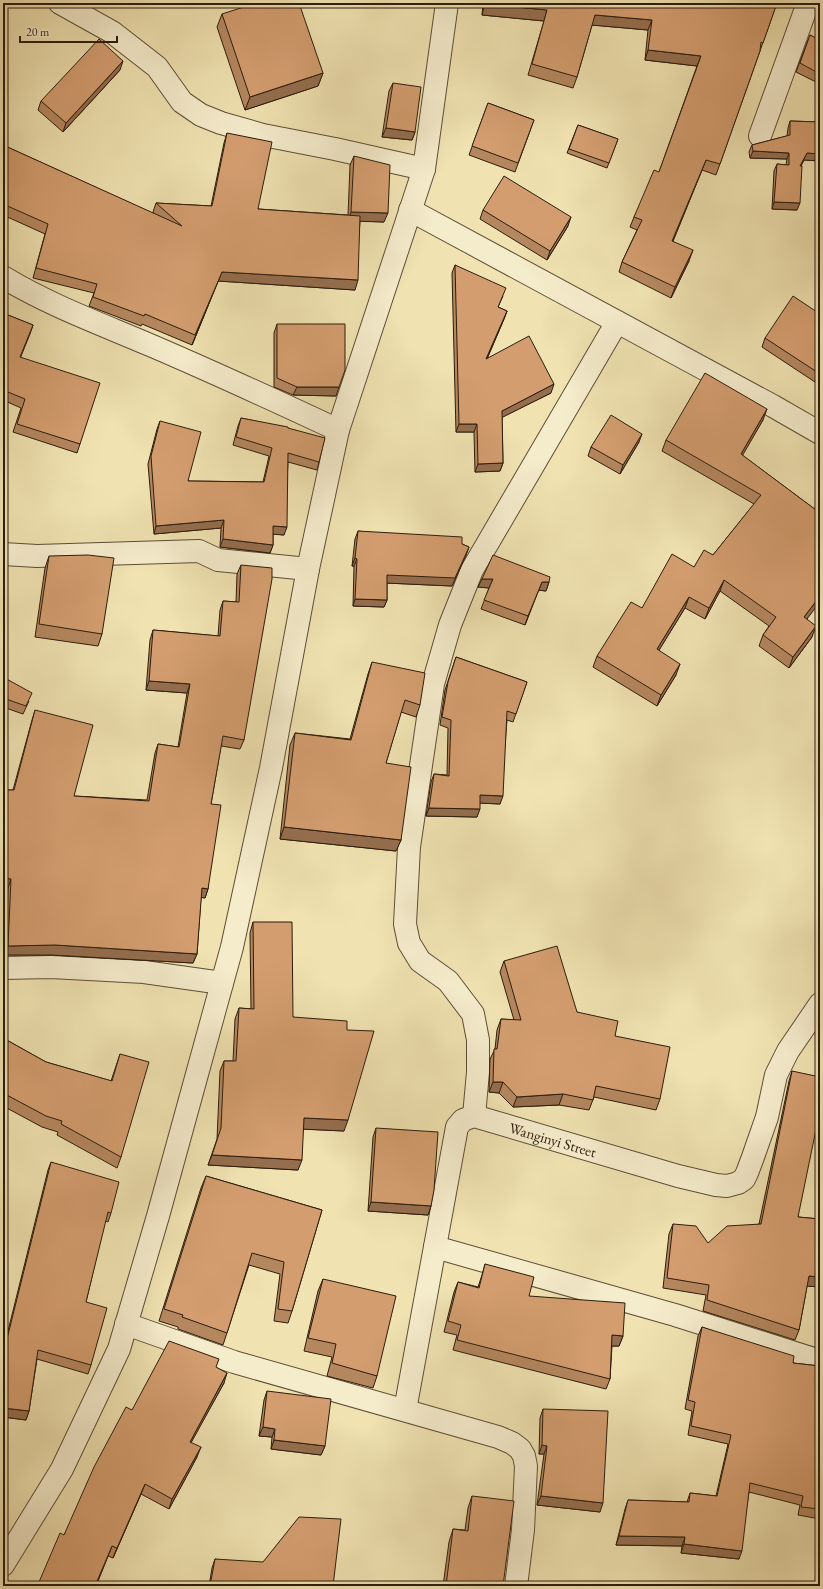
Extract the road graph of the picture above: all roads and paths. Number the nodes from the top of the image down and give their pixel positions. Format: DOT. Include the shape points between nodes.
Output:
graph roads {
  1 [pos="60,3"];
  2 [pos="447,3"];
  3 [pos="808,3"];
  4 [pos="760,136"];
  5 [pos="424,169"];
  6 [pos="410,210"];
  7 [pos="3,278"];
  8 [pos="617,322"];
  9 [pos="338,430"];
  10 [pos="820,433"];
  11 [pos="3,554"];
  12 [pos="308,569"];
  13 [pos="3,968"];
  14 [pos="222,983"];
  15 [pos="820,1004"];
  16 [pos="474,1116"];
  17 [pos="435,1247"];
  18 [pos="126,1324"];
  19 [pos="820,1361"];
  20 [pos="405,1410"];
  21 [pos="3,1565"];
  22 [pos="516,1586"];
  1 -- 5 [label="street" via="112,32 157,67 182,102 201,115 264,135"];
  2 -- 5 [label="street"];
  3 -- 4 [label="street"];
  5 -- 6 [label="street"];
  6 -- 8 [label="street"];
  6 -- 9 [label="street"];
  7 -- 9 [label="street" via="63,308 244,385"];
  8 -- 10 [label="street"];
  8 -- 16 [label="street" via="472,570 450,625 432,684 409,846 405,924 409,943 420,961 448,981 472,1014 478,1040"];
  9 -- 12 [label="street"];
  11 -- 12 [label="street" via="37,556 199,551 218,560"];
  12 -- 14 [label="street" via="271,768"];
  13 -- 14 [label="street" via="51,967 144,972"];
  14 -- 18 [label="street"];
  15 -- 16 [label="street, Wanginyi Street" via="788,1051 776,1075 767,1117 753,1158 744,1179 738,1183 716,1185 678,1176"];
  16 -- 17 [label="street" via="463,1120 457,1127"];
  17 -- 19 [label="street" via="675,1315"];
  17 -- 20 [label="street"];
  18 -- 20 [label="street" via="234,1362"];
  18 -- 21 [label="street" via="119,1349 62,1469"];
  20 -- 22 [label="street" via="498,1437 520,1449 526,1466 523,1530"];
}
